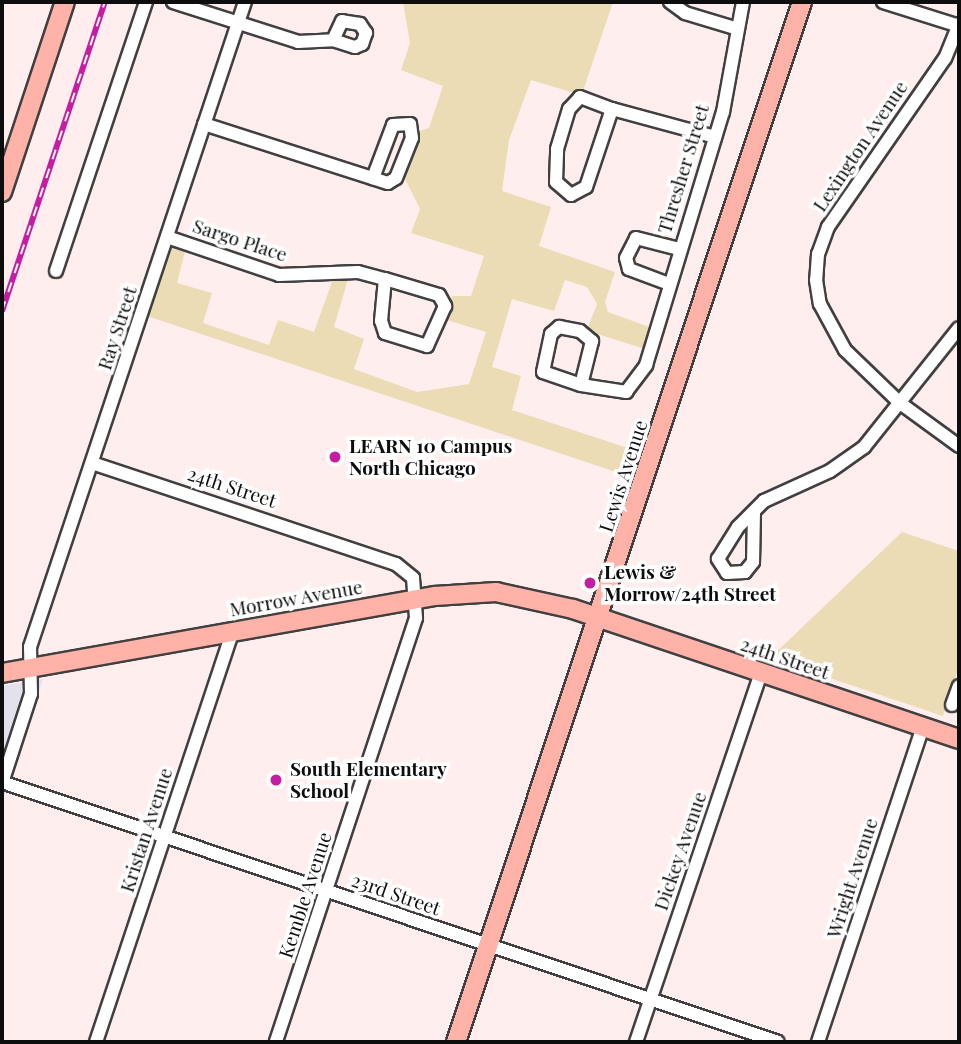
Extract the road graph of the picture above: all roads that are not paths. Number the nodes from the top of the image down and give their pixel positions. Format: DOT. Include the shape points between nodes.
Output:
graph roads {
  1 [pos="65,2"];
  2 [pos="146,2"];
  3 [pos="173,2"];
  4 [pos="245,2"];
  5 [pos="670,2"];
  6 [pos="743,2"];
  7 [pos="802,2"];
  8 [pos="883,2"];
  9 [pos="237,24"];
  10 [pos="959,25"];
  11 [pos="735,28"];
  12 [pos="333,40"];
  13 [pos="612,108"];
  14 [pos="204,124"];
  15 [pos="715,137"];
  16 [pos="373,178"];
  17 [pos="2,192"];
  18 [pos="167,237"];
  19 [pos="679,249"];
  20 [pos="56,271"];
  21 [pos="385,279"];
  22 [pos="668,284"];
  23 [pos="959,328"];
  24 [pos="581,385"];
  25 [pos="900,403"];
  26 [pos="959,446"];
  27 [pos="92,463"];
  28 [pos="754,512"];
  29 [pos="418,599"];
  30 [pos="598,617"];
  31 [pos="233,631"];
  32 [pos="31,668"];
  33 [pos="761,672"];
  34 [pos="2,673"];
  35 [pos="959,686"];
  36 [pos="952,705"];
  37 [pos="923,727"];
  38 [pos="959,739"];
  39 [pos="2,782"];
  40 [pos="165,836"];
  41 [pos="327,890"];
  42 [pos="489,947"];
  43 [pos="650,999"];
  44 [pos="96,1042"];
  45 [pos="276,1042"];
  46 [pos="456,1042"];
  47 [pos="636,1042"];
  48 [pos="778,1042"];
  49 [pos="818,1042"];
  1 -- 17 [label="street"];
  2 -- 20 [label="street"];
  3 -- 9 [label="street"];
  4 -- 9 [label="street, Ray Street"];
  5 -- 11 [label="street" via="685,13"];
  6 -- 11 [label="street, Thresher Street"];
  7 -- 30 [label="street, Lewis Avenue"];
  8 -- 10 [label="street"];
  9 -- 12 [label="street" via="298,42"];
  9 -- 14 [label="street, Ray Street"];
  10 -- 25 [label="street, Lexington Avenue" via="945,58 843,201 818,254 820,304 830,330"];
  11 -- 15 [label="street, Thresher Street"];
  13 -- 13 [label="street" via="580,97 569,109 557,149 556,182 565,192 579,194 586,187"];
  13 -- 15 [label="street"];
  14 -- 16 [label="street"];
  14 -- 18 [label="street, Ray Street"];
  15 -- 19 [label="street, Thresher Street"];
  16 -- 16 [label="street" via="393,125 410,124 412,138 396,178 388,183"];
  18 -- 21 [label="street, Sargo Place" via="287,277 341,271"];
  18 -- 27 [label="street, Ray Street"];
  19 -- 22 [label="street, Thresher Street"];
  19 -- 22 [label="street" via="636,238 626,258 629,270"];
  21 -- 21 [label="street, Sargo Place" via="381,321 385,333 428,346 444,300"];
  22 -- 24 [label="street, Thresher Street" via="641,376 626,392"];
  23 -- 25 [label="street"];
  24 -- 24 [label="street" via="592,341 580,331 559,327 551,334 543,372"];
  25 -- 26 [label="street, Lexington Avenue"];
  25 -- 28 [label="street" via="851,457 771,498"];
  27 -- 29 [label="street, 24th Street" via="396,564 412,574"];
  27 -- 32 [label="street, Ray Street" via="30,648"];
  28 -- 28 [label="street" via="722,549 718,559 727,573 745,572 754,562"];
  29 -- 30 [label="street, Morrow Avenue" via="496,592"];
  29 -- 31 [label="street, Morrow Avenue"];
  29 -- 41 [label="street, Kemble Avenue" via="416,618"];
  30 -- 33 [label="street, 24th Street"];
  30 -- 42 [label="street, Lewis Avenue"];
  31 -- 32 [label="street, Morrow Avenue"];
  31 -- 40 [label="street, Kristan Avenue"];
  32 -- 34 [label="street, Morrow Avenue"];
  32 -- 39 [label="street, Ray Street" via="31,694"];
  33 -- 37 [label="street, 24th Street"];
  33 -- 43 [label="street, Dickey Avenue"];
  35 -- 36 [label="street"];
  37 -- 38 [label="street, 24th Street"];
  37 -- 49 [label="street, Wright Avenue"];
  39 -- 40 [label="street, 23rd Street"];
  40 -- 41 [label="street, 23rd Street"];
  40 -- 44 [label="street, Kristan Avenue"];
  41 -- 42 [label="street, 23rd Street"];
  41 -- 45 [label="street, Kemble Avenue"];
  42 -- 43 [label="street, 23rd Street"];
  42 -- 46 [label="street, Lewis Avenue"];
  43 -- 47 [label="street, Dickey Avenue"];
  43 -- 48 [label="street, 23rd Street"];
}
